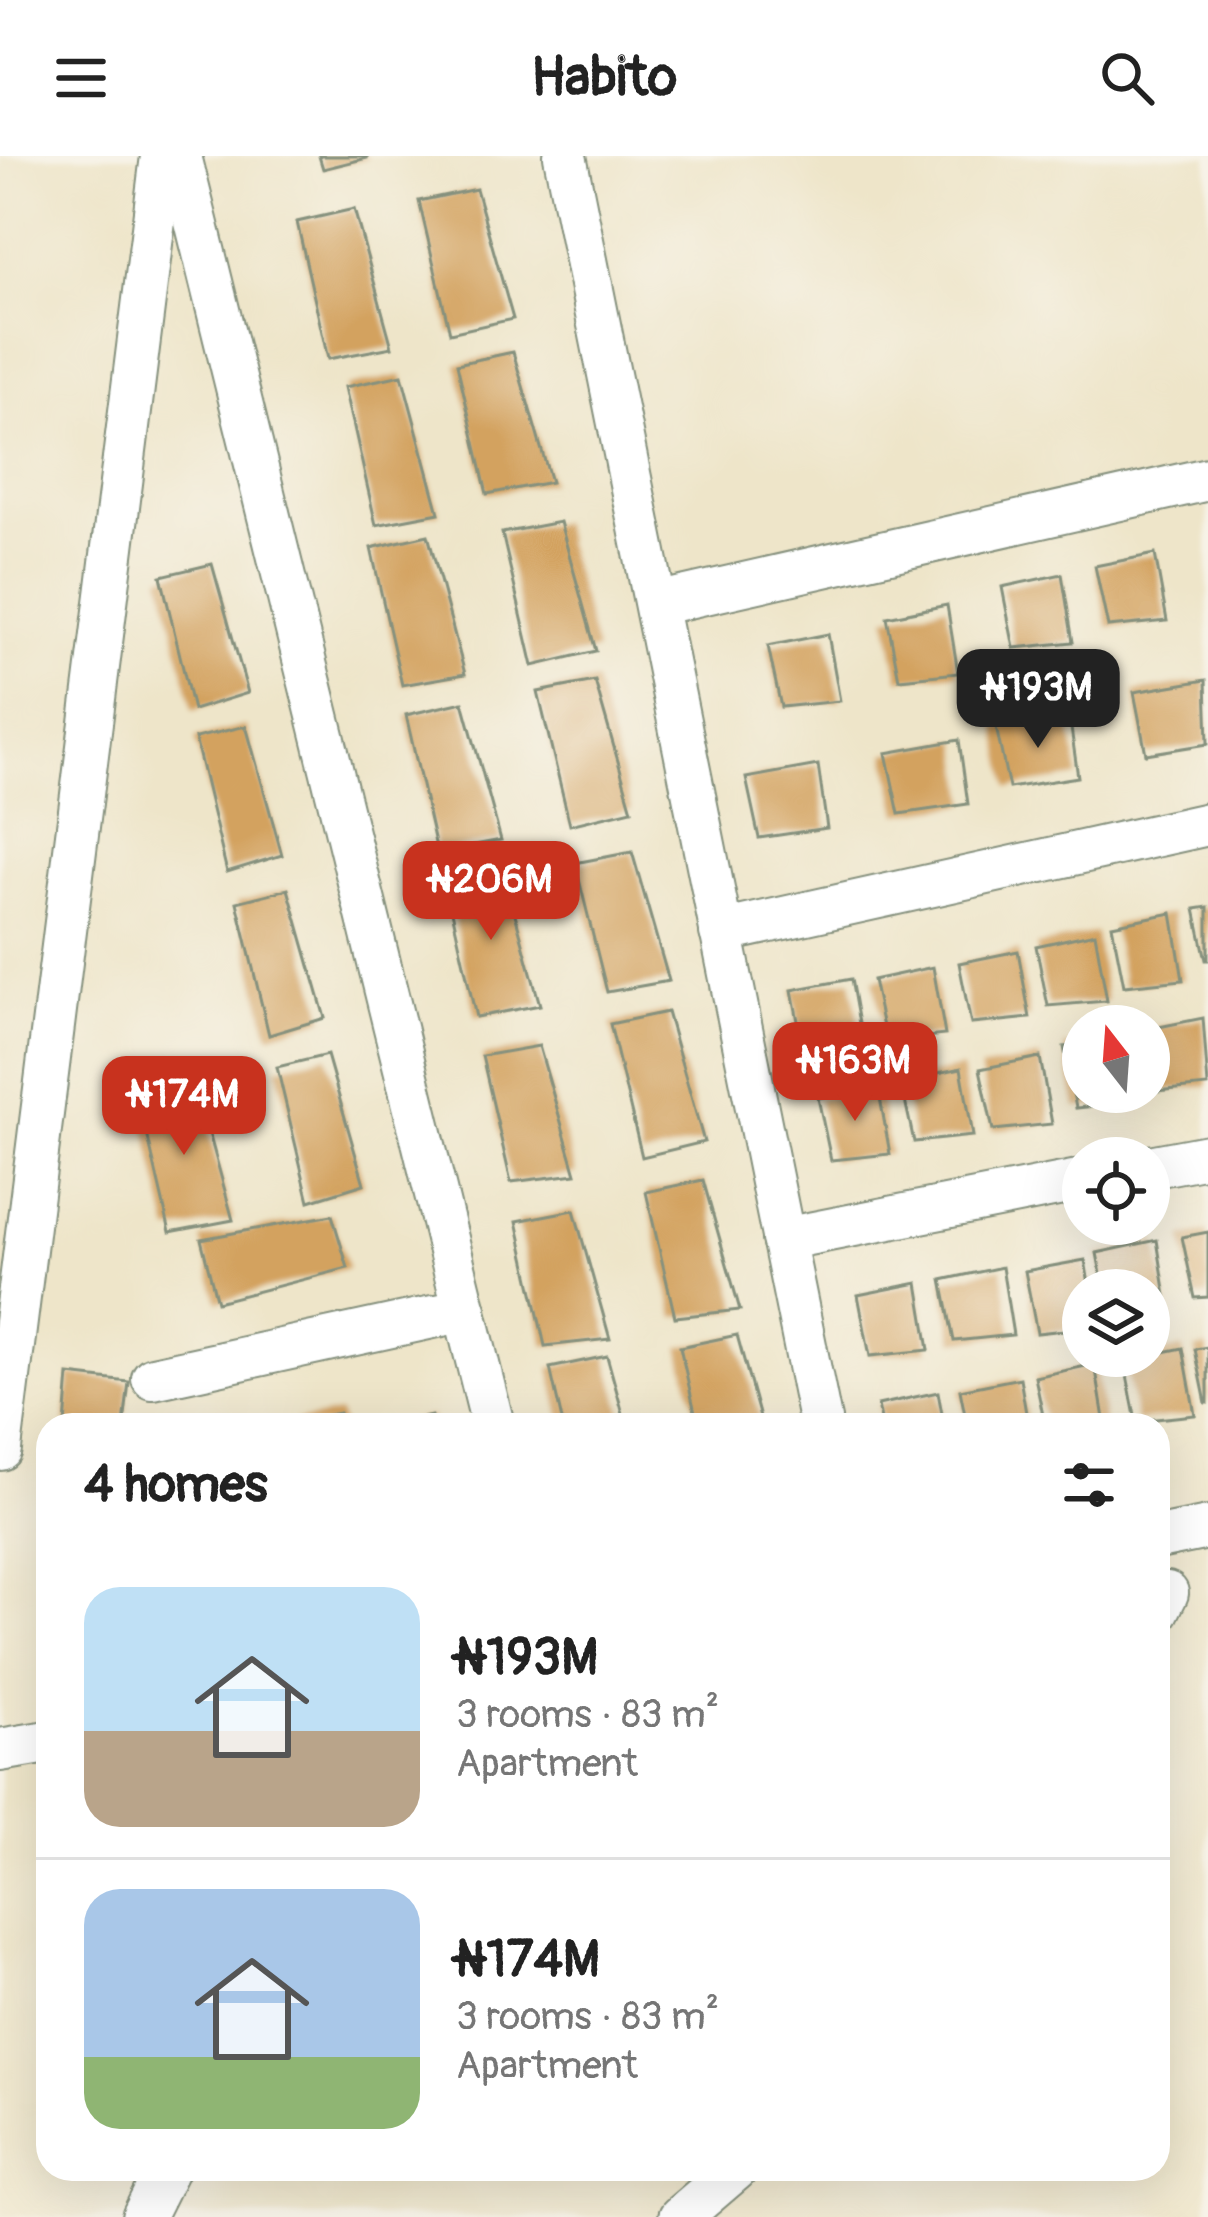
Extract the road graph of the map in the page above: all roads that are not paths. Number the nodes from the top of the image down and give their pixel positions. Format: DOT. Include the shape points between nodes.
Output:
graph roads {
  1 [pos="162,156"];
  2 [pos="180,156"];
  3 [pos="565,156"];
  4 [pos="1208,478"];
  5 [pos="656,604"];
  6 [pos="1208,824"];
  7 [pos="721,932"];
  8 [pos="1208,1156"];
  9 [pos="1170,1163"];
  10 [pos="1062,1184"];
  11 [pos="783,1239"];
  12 [pos="465,1310"];
  13 [pos="153,1378"];
  14 [pos="490,1413"];
  15 [pos="819,1413"];
  16 [pos="0,1449"];
  17 [pos="1208,1528"];
  18 [pos="1170,1536"];
  19 [pos="36,1744"];
  20 [pos="0,1750"];
  21 [pos="161,2181"];
  22 [pos="722,2181"];
  23 [pos="143,2217"];
  24 [pos="680,2217"];
  1 -- 16 [label="street"];
  2 -- 12 [label="street"];
  3 -- 5 [label="street"];
  4 -- 5 [label="street"];
  5 -- 7 [label="street"];
  6 -- 7 [label="street"];
  7 -- 11 [label="street"];
  8 -- 9 [label="street"];
  10 -- 11 [label="street"];
  11 -- 15 [label="street"];
  12 -- 13 [label="street"];
  12 -- 14 [label="street"];
  17 -- 18 [label="street"];
  19 -- 20 [label="street"];
  21 -- 23 [label="street"];
  22 -- 24 [label="street"];
}
